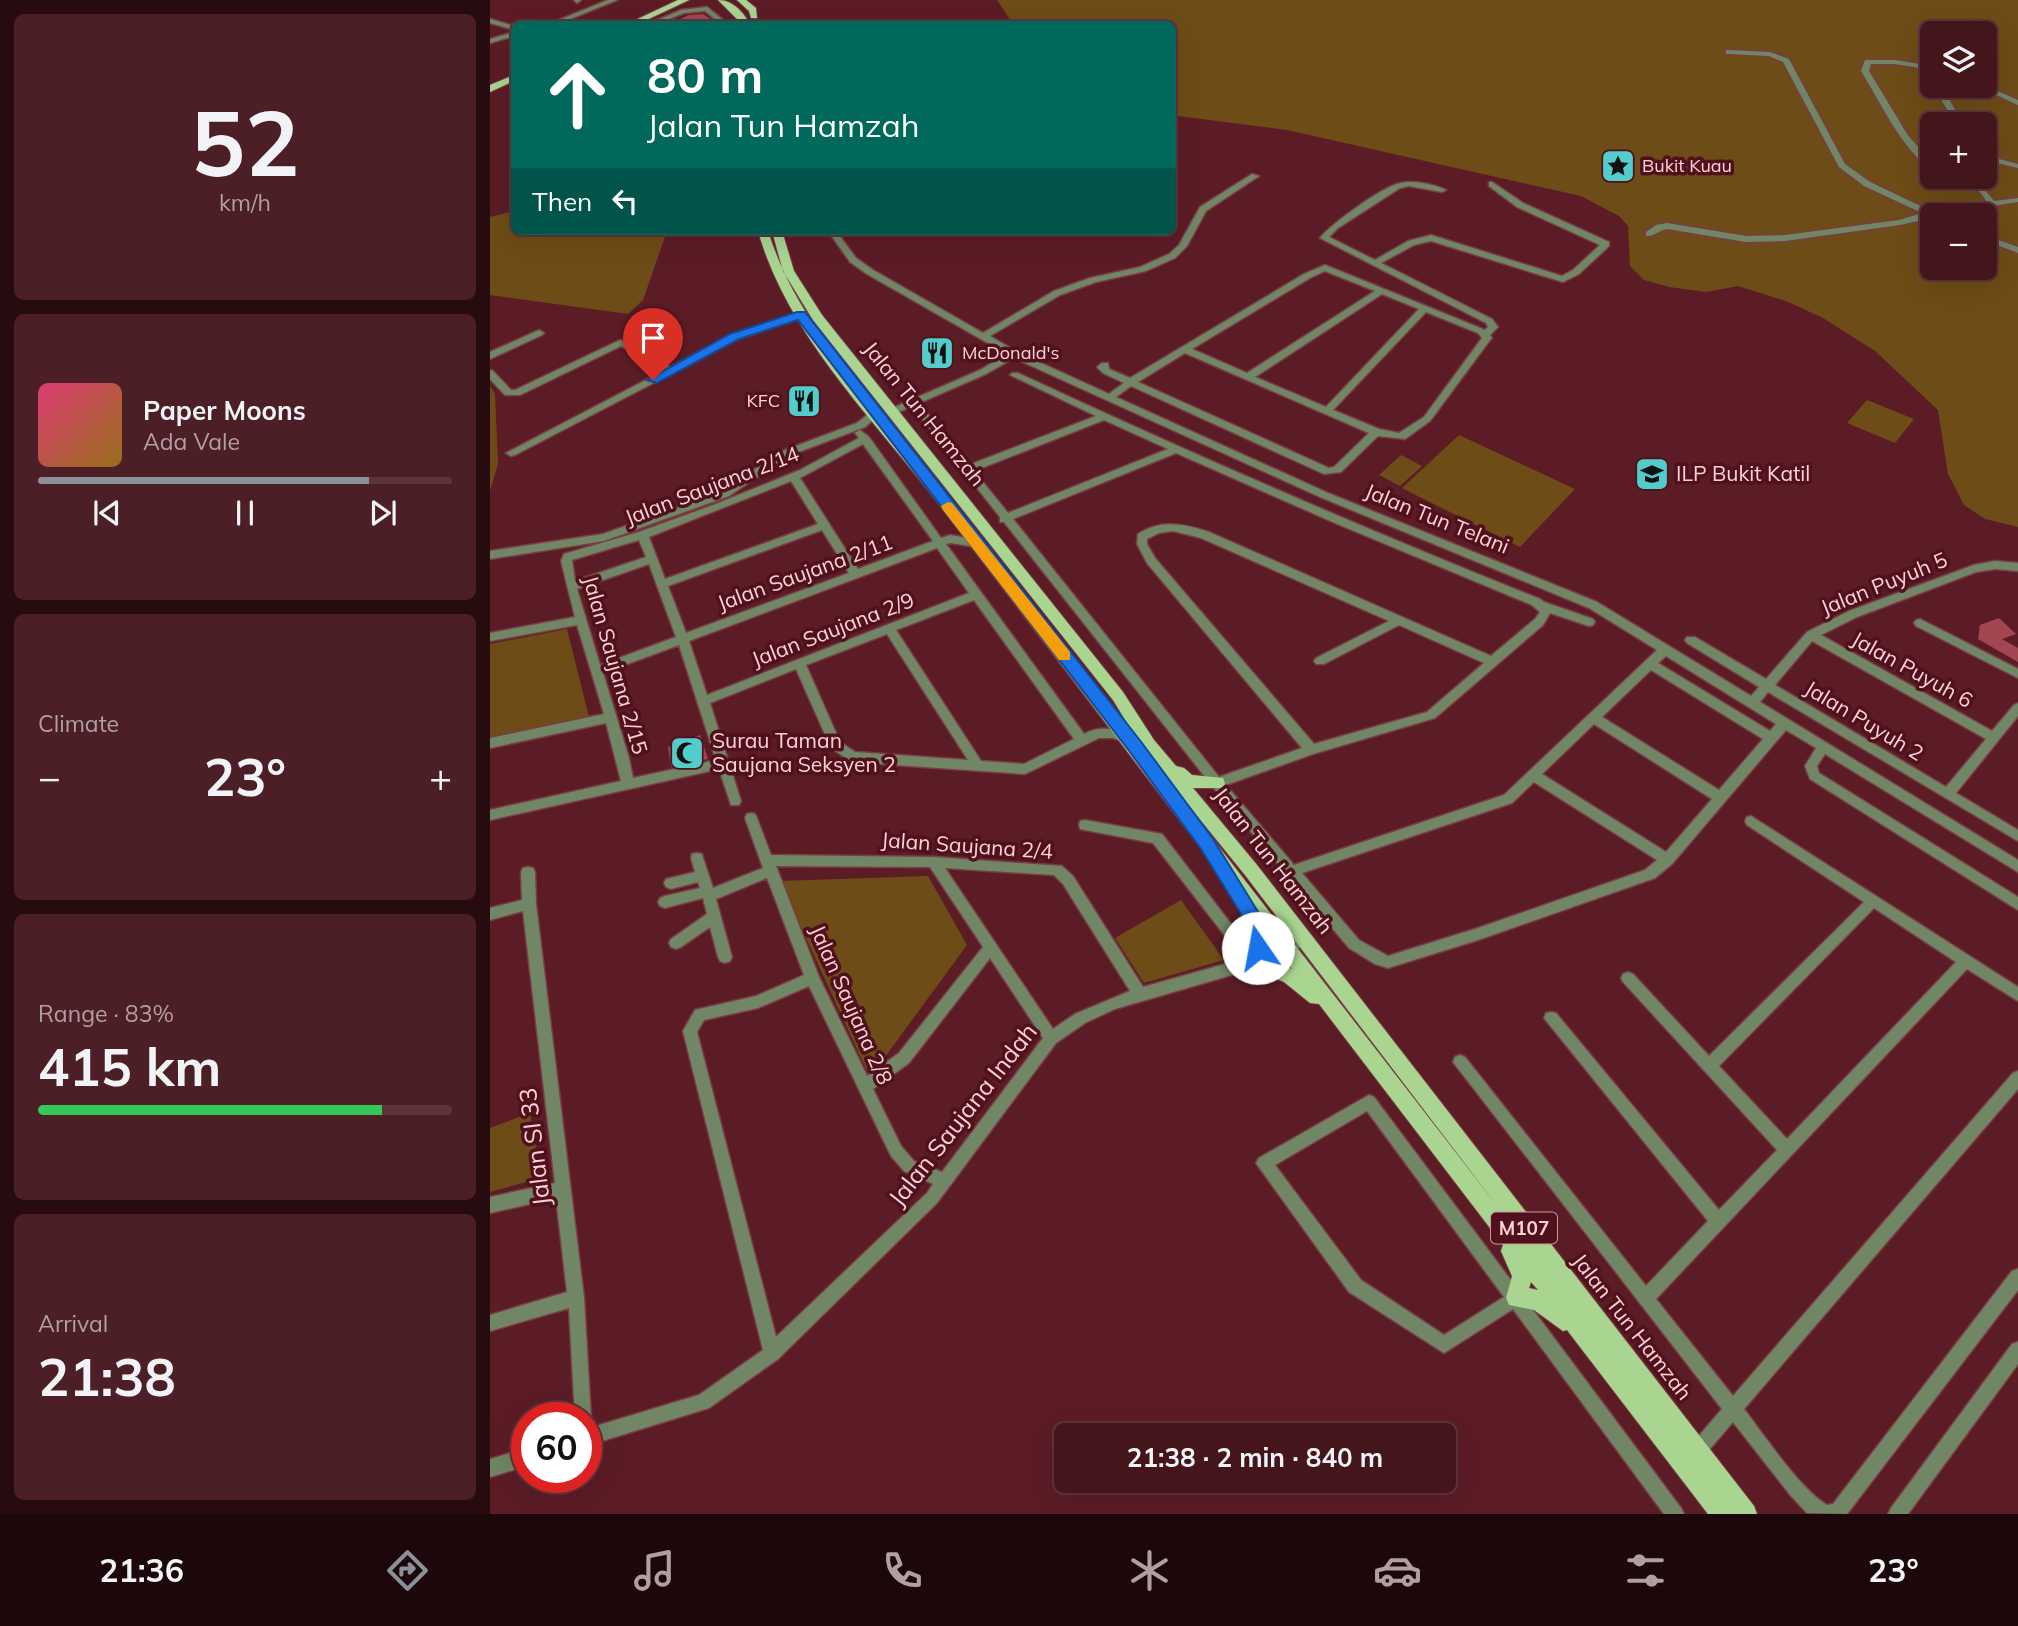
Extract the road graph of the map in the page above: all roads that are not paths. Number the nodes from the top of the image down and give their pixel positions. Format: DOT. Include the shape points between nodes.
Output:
graph roads {
  1 [pos="614,0"];
  2 [pos="673,0"];
  3 [pos="685,0"];
  4 [pos="694,0"];
  5 [pos="716,0"];
  6 [pos="722,0"];
  7 [pos="741,0"];
  8 [pos="735,5"];
  9 [pos="659,10"];
  10 [pos="756,20"];
  11 [pos="490,21"];
  12 [pos="561,21"];
  13 [pos="632,21"];
  14 [pos="638,21"];
  15 [pos="659,21"];
  16 [pos="721,21"];
  17 [pos="744,21"];
  18 [pos="511,27"];
  19 [pos="511,35"];
  20 [pos="490,41"];
  21 [pos="1729,52"];
  22 [pos="1920,66"];
  23 [pos="511,79"];
  24 [pos="490,89"];
  25 [pos="1997,93"];
  26 [pos="2018,103"];
  27 [pos="1920,156"];
  28 [pos="1997,160"];
  29 [pos="2018,166"];
  30 [pos="1255,176"];
  31 [pos="1492,184"];
  32 [pos="1981,189"];
  33 [pos="1443,190"];
  34 [pos="2018,201"];
  35 [pos="1991,203"];
  36 [pos="1997,203"];
  37 [pos="1920,210"];
  38 [pos="1920,217"];
  39 [pos="1650,234"];
  40 [pos="765,235"];
  41 [pos="778,235"];
  42 [pos="835,235"];
  43 [pos="1997,242"];
  44 [pos="2018,250"];
  45 [pos="1374,264"];
  46 [pos="1381,291"];
  47 [pos="1425,308"];
  48 [pos="801,315"];
  49 [pos="539,333"];
  50 [pos="1486,334"];
  51 [pos="982,337"];
  52 [pos="1185,350"];
  53 [pos="1014,354"];
  54 [pos="490,356"];
  55 [pos="1105,365"];
  56 [pos="670,371"];
  57 [pos="490,373"];
  58 [pos="1015,375"];
  59 [pos="1248,377"];
  60 [pos="1131,382"];
  61 [pos="1109,398"];
  62 [pos="915,405"];
  63 [pos="873,411"];
  64 [pos="1327,411"];
  65 [pos="891,412"];
  66 [pos="1103,417"];
  67 [pos="858,426"];
  68 [pos="886,427"];
  69 [pos="1376,432"];
  70 [pos="865,439"];
  71 [pos="1175,450"];
  72 [pos="511,453"];
  73 [pos="967,470"];
  74 [pos="794,477"];
  75 [pos="1004,519"];
  76 [pos="960,522"];
  77 [pos="825,525"];
  78 [pos="643,535"];
  79 [pos="946,541"];
  80 [pos="566,543"];
  81 [pos="976,543"];
  82 [pos="490,555"];
  83 [pos="572,555"];
  84 [pos="653,559"];
  85 [pos="2018,567"];
  86 [pos="855,574"];
  87 [pos="663,584"];
  88 [pos="571,587"];
  89 [pos="977,594"];
  90 [pos="1542,606"];
  91 [pos="580,620"];
  92 [pos="1398,621"];
  93 [pos="1589,622"];
  94 [pos="1920,623"];
  95 [pos="890,630"];
  96 [pos="1811,635"];
  97 [pos="490,637"];
  98 [pos="683,639"];
  99 [pos="1691,640"];
  100 [pos="1666,649"];
  101 [pos="1320,661"];
  102 [pos="1493,662"];
  103 [pos="800,664"];
  104 [pos="1650,664"];
  105 [pos="596,671"];
  106 [pos="2018,674"];
  107 [pos="1767,686"];
  108 [pos="1118,696"];
  109 [pos="703,701"];
  110 [pos="1753,702"];
  111 [pos="2018,708"];
  112 [pos="1106,709"];
  113 [pos="611,717"];
  114 [pos="1594,718"];
  115 [pos="1785,722"];
  116 [pos="1097,733"];
  117 [pos="1772,738"];
  118 [pos="1994,738"];
  119 [pos="1129,739"];
  120 [pos="1082,741"];
  121 [pos="490,743"];
  122 [pos="1824,746"];
  123 [pos="1311,750"];
  124 [pos="723,763"];
  125 [pos="978,766"];
  126 [pos="1533,775"];
  127 [pos="628,783"];
  128 [pos="1217,783"];
  129 [pos="1948,794"];
  130 [pos="1721,798"];
  131 [pos="735,801"];
  132 [pos="490,815"];
  133 [pos="751,818"];
  134 [pos="1751,821"];
  135 [pos="1085,825"];
  136 [pos="2018,836"];
  137 [pos="1207,844"];
  138 [pos="697,858"];
  139 [pos="1667,860"];
  140 [pos="934,862"];
  141 [pos="770,865"];
  142 [pos="2018,867"];
  143 [pos="1251,870"];
  144 [pos="1293,871"];
  145 [pos="528,872"];
  146 [pos="702,875"];
  147 [pos="671,883"];
  148 [pos="708,893"];
  149 [pos="1873,901"];
  150 [pos="665,902"];
  151 [pos="529,904"];
  152 [pos="2018,904"];
  153 [pos="490,914"];
  154 [pos="715,916"];
  155 [pos="676,943"];
  156 [pos="1296,944"];
  157 [pos="991,947"];
  158 [pos="725,957"];
  159 [pos="1252,961"];
  160 [pos="1966,961"];
  161 [pos="812,978"];
  162 [pos="1628,978"];
  163 [pos="1139,993"];
  164 [pos="2018,995"];
  165 [pos="1551,1018"];
  166 [pos="1051,1038"];
  167 [pos="1460,1062"];
  168 [pos="1375,1065"];
  169 [pos="1709,1066"];
  170 [pos="2018,1078"];
  171 [pos="864,1087"];
  172 [pos="1787,1150"];
  173 [pos="946,1181"];
  174 [pos="562,1189"];
  175 [pos="1478,1198"];
  176 [pos="490,1205"];
  177 [pos="1718,1222"];
  178 [pos="2018,1278"];
  179 [pos="576,1297"];
  180 [pos="1516,1298"];
  181 [pos="1646,1298"];
  182 [pos="490,1323"];
  183 [pos="2018,1350"];
  184 [pos="772,1353"];
  185 [pos="1605,1362"];
  186 [pos="582,1402"];
  187 [pos="1733,1409"];
  188 [pos="602,1433"];
  189 [pos="1666,1441"];
  190 [pos="1697,1451"];
  191 [pos="511,1462"];
  192 [pos="490,1468"];
  193 [pos="1713,1471"];
  194 [pos="1675,1514"];
  195 [pos="1713,1514"];
  196 [pos="1722,1514"];
  197 [pos="1746,1514"];
  198 [pos="1758,1514"];
  199 [pos="1826,1514"];
  200 [pos="1897,1514"];
  1 -- 12 [label="street"];
  2 -- 9 [label="main road"];
  3 -- 9 [label="main road"];
  4 -- 9 [label="main road"];
  5 -- 8 [label="main road"];
  6 -- 8 [label="main road"];
  7 -- 10 [label="main road" via="753,10"];
  8 -- 10 [label="main road"];
  8 -- 17 [label="main road"];
  9 -- 13 [label="main road"];
  9 -- 14 [label="main road"];
  11 -- 18 [label="street"];
  15 -- 16 [label="street" via="683,11 707,9"];
  19 -- 20 [label="street"];
  21 -- 37 [label="street" via="1770,54 1786,61 1842,165 1867,184"];
  22 -- 27 [label="street" via="1877,61 1868,62 1865,71"];
  23 -- 24 [label="main road"];
  25 -- 26 [label="street"];
  28 -- 29 [label="street"];
  30 -- 51 [label="street" via="1203,209 1172,256 1143,270 1057,293"];
  31 -- 45 [label="street" via="1520,205 1606,244 1563,279 1431,239 1411,243"];
  32 -- 35 [label="street"];
  33 -- 45 [label="street" via="1398,186 1324,235 1332,244"];
  34 -- 36 [label="street"];
  38 -- 39 [label="street" via="1785,238 1746,239 1667,226"];
  40 -- 48 [label="main road, Jalan Tun Hamzah / M107" via="774,270"];
  41 -- 65 [label="main road, Jalan Tun Hamzah / M107" via="796,288"];
  42 -- 51 [label="street, Jalan Tun Telani" via="853,260 870,272"];
  43 -- 44 [label="street"];
  45 -- 50 [label="street" via="1489,321 1493,327"];
  46 -- 47 [label="street"];
  46 -- 52 [label="street" via="1331,269 1319,269"];
  46 -- 59 [label="street"];
  47 -- 50 [label="street"];
  47 -- 64 [label="street"];
  48 -- 56 [label="street" via="735,337"];
  48 -- 63 [label="main road, Jalan Tun Hamzah / M107"];
  49 -- 54 [label="street"];
  50 -- 69 [label="street" via="1485,345 1418,428 1401,438"];
  51 -- 53 [label="street, Jalan Tun Telani"];
  52 -- 59 [label="street"];
  52 -- 60 [label="street"];
  53 -- 61 [label="street, Jalan Tun Telani"];
  53 -- 62 [label="street"];
  55 -- 60 [label="street" via="1102,368"];
  56 -- 57 [label="street" via="621,344 517,393 508,393"];
  56 -- 72 [label="street"];
  58 -- 66 [label="street"];
  59 -- 64 [label="street"];
  60 -- 61 [label="street"];
  60 -- 69 [label="street" via="1328,472 1337,470"];
  61 -- 100 [label="street, Jalan Tun Telani" via="1324,495 1576,597"];
  62 -- 65 [label="street"];
  62 -- 73 [label="street"];
  63 -- 67 [label="street"];
  63 -- 68 [label="main road, Jalan Tun Hamzah / M107"];
  64 -- 69 [label="street"];
  65 -- 108 [label="main road, Jalan Tun Hamzah / M107"];
  66 -- 71 [label="street"];
  66 -- 73 [label="street"];
  67 -- 68 [label="street"];
  67 -- 70 [label="street"];
  67 -- 80 [label="street" via="784,454 725,494 604,537"];
  68 -- 76 [label="main road, Jalan Tun Hamzah / M107"];
  70 -- 74 [label="street, Jalan Saujana 2/14"];
  70 -- 79 [label="street"];
  71 -- 75 [label="street"];
  71 -- 90 [label="street"];
  73 -- 75 [label="street"];
  74 -- 77 [label="street"];
  74 -- 78 [label="street, Jalan Saujana 2/14"];
  75 -- 128 [label="street"];
  76 -- 79 [label="street"];
  76 -- 81 [label="main road, Jalan Tun Hamzah / M107"];
  77 -- 86 [label="street"];
  77 -- 87 [label="street"];
  78 -- 83 [label="street, Jalan Saujana 2/14"];
  78 -- 84 [label="street"];
  79 -- 81 [label="street"];
  79 -- 86 [label="street, Jalan Saujana 2/11"];
  79 -- 89 [label="street"];
  80 -- 82 [label="street"];
  80 -- 83 [label="street"];
  81 -- 112 [label="main road, Jalan Tun Hamzah / M107"];
  83 -- 88 [label="street, Jalan Saujana 2/15" via="566,561"];
  84 -- 87 [label="street"];
  84 -- 88 [label="street"];
  85 -- 96 [label="street, Jalan Puyuh 5" via="1974,569 1853,614"];
  86 -- 98 [label="street, Jalan Saujana 2/11"];
  87 -- 98 [label="street"];
  88 -- 91 [label="street, Jalan Saujana 2/15"];
  89 -- 95 [label="street, Jalan Saujana 2/9"];
  89 -- 120 [label="street"];
  90 -- 93 [label="street"];
  90 -- 102 [label="street" via="1545,617"];
  91 -- 97 [label="street"];
  91 -- 105 [label="street, Jalan Saujana 2/15"];
  92 -- 101 [label="street"];
  92 -- 102 [label="street"];
  92 -- 123 [label="street" via="1193,530 1166,527 1142,537 1151,560"];
  94 -- 106 [label="street"];
  95 -- 103 [label="street, Jalan Saujana 2/9"];
  95 -- 125 [label="street"];
  96 -- 107 [label="street, Jalan Puyuh 5"];
  96 -- 118 [label="street, Jalan Puyuh 6"];
  98 -- 105 [label="street, Jalan Saujana 2/11"];
  98 -- 109 [label="street"];
  99 -- 107 [label="street, Jalan Puyuh 2"];
  100 -- 104 [label="street"];
  100 -- 110 [label="street, Jalan Tun Telani"];
  102 -- 123 [label="street" via="1431,715"];
  103 -- 109 [label="street, Jalan Saujana 2/9"];
  103 -- 125 [label="street" via="835,745 844,754"];
  104 -- 114 [label="street"];
  104 -- 117 [label="street"];
  105 -- 113 [label="street, Jalan Saujana 2/15"];
  107 -- 110 [label="street, Jalan Puyuh 5"];
  107 -- 129 [label="street, Jalan Puyuh 2"];
  108 -- 128 [label="main road" via="1188,781"];
  108 -- 143 [label="main road, Jalan Tun Hamzah / M107" via="1148,744"];
  109 -- 124 [label="street"];
  110 -- 115 [label="street, Jalan Tun Telani"];
  111 -- 118 [label="street"];
  112 -- 116 [label="street" via="1105,722"];
  112 -- 119 [label="main road, Jalan Tun Hamzah / M107"];
  113 -- 121 [label="street"];
  113 -- 127 [label="street, Jalan Saujana 2/15"];
  114 -- 126 [label="street"];
  114 -- 130 [label="street"];
  115 -- 117 [label="street"];
  115 -- 122 [label="street, Jalan Tun Telani"];
  116 -- 119 [label="street"];
  116 -- 120 [label="street"];
  117 -- 130 [label="street"];
  118 -- 129 [label="street"];
  119 -- 137 [label="main road, Jalan Tun Hamzah / M107"];
  120 -- 125 [label="street" via="1024,769"];
  122 -- 142 [label="street, Jalan Tun Telani"];
  122 -- 152 [label="street" via="1811,766 1814,776"];
  123 -- 128 [label="street"];
  124 -- 127 [label="street"];
  124 -- 131 [label="street"];
  126 -- 139 [label="street"];
  126 -- 144 [label="street" via="1501,802"];
  127 -- 132 [label="street"];
  128 -- 143 [label="main road" via="1208,803 1213,817"];
  128 -- 144 [label="street"];
  129 -- 136 [label="street, Jalan Puyuh 2"];
  130 -- 139 [label="street"];
  133 -- 141 [label="street, Jalan Saujana 2/8"];
  134 -- 149 [label="street"];
  135 -- 159 [label="street" via="1157,838"];
  137 -- 156 [label="main road, Jalan Tun Hamzah / M107"];
  137 -- 159 [label="main road" via="1262,935"];
  138 -- 146 [label="street"];
  139 -- 144 [label="street" via="1650,874 1388,962 1354,944"];
  140 -- 141 [label="street, Jalan Saujana 2/4"];
  140 -- 157 [label="street"];
  140 -- 163 [label="street, Jalan Saujana 2/4" via="1057,870 1069,880"];
  141 -- 148 [label="street"];
  141 -- 161 [label="street, Jalan Saujana 2/8"];
  143 -- 156 [label="main road, Jalan Tun Hamzah / M107"];
  145 -- 151 [label="street, Jalan SI 33"];
  146 -- 147 [label="street"];
  146 -- 148 [label="street"];
  148 -- 150 [label="street"];
  148 -- 154 [label="street"];
  149 -- 160 [label="street"];
  149 -- 169 [label="street"];
  151 -- 153 [label="street"];
  151 -- 174 [label="street, Jalan SI 33"];
  154 -- 155 [label="street"];
  154 -- 158 [label="street"];
  156 -- 159 [label="street, Jalan Saujana Indah"];
  156 -- 168 [label="main road, Jalan Tun Hamzah / M107"];
  156 -- 190 [label="main road, Jalan Tun Hamzah / M107"];
  157 -- 166 [label="street"];
  157 -- 171 [label="street" via="904,1058"];
  159 -- 163 [label="street, Jalan Saujana Indah"];
  159 -- 168 [label="main road" via="1275,968 1305,987"];
  160 -- 164 [label="street"];
  160 -- 172 [label="street"];
  161 -- 171 [label="street, Jalan Saujana 2/8"];
  161 -- 184 [label="street" via="758,1002 700,1015 690,1031"];
  162 -- 169 [label="street"];
  163 -- 166 [label="street, Jalan Saujana Indah" via="1089,1014"];
  165 -- 177 [label="street"];
  166 -- 173 [label="street, Jalan Saujana Indah"];
  167 -- 181 [label="street"];
  168 -- 175 [label="main road, Jalan Tun Hamzah / M107"];
  169 -- 172 [label="street"];
  170 -- 187 [label="street"];
  171 -- 173 [label="street, Jalan Saujana 2/8" via="902,1160"];
  172 -- 177 [label="street"];
  173 -- 184 [label="street, Jalan Saujana Indah" via="903,1229"];
  174 -- 176 [label="street"];
  174 -- 179 [label="street, Jalan SI 33"];
  175 -- 180 [label="main road" via="1517,1260 1522,1276"];
  175 -- 185 [label="main road, Jalan Tun Hamzah / M107"];
  177 -- 181 [label="street"];
  178 -- 199 [label="street" via="1838,1511"];
  179 -- 182 [label="street"];
  179 -- 186 [label="street, Jalan SI 33"];
  180 -- 180 [label="street" via="1369,1101 1264,1163 1355,1286 1444,1345"];
  180 -- 185 [label="main road" via="1546,1304"];
  180 -- 194 [label="street"];
  181 -- 187 [label="street"];
  183 -- 200 [label="street"];
  184 -- 188 [label="street, Jalan Saujana Indah" via="703,1402"];
  185 -- 189 [label="main road, Jalan Tun Hamzah / M107"];
  187 -- 190 [label="street"];
  187 -- 199 [label="street" via="1797,1490"];
  189 -- 195 [label="main road"];
  189 -- 196 [label="main road, Jalan Tun Hamzah / M107"];
  190 -- 193 [label="main road, Jalan Tun Hamzah / M107"];
  191 -- 192 [label="street"];
  193 -- 197 [label="main road, Jalan Tun Hamzah / M107"];
  193 -- 198 [label="main road"];
}
